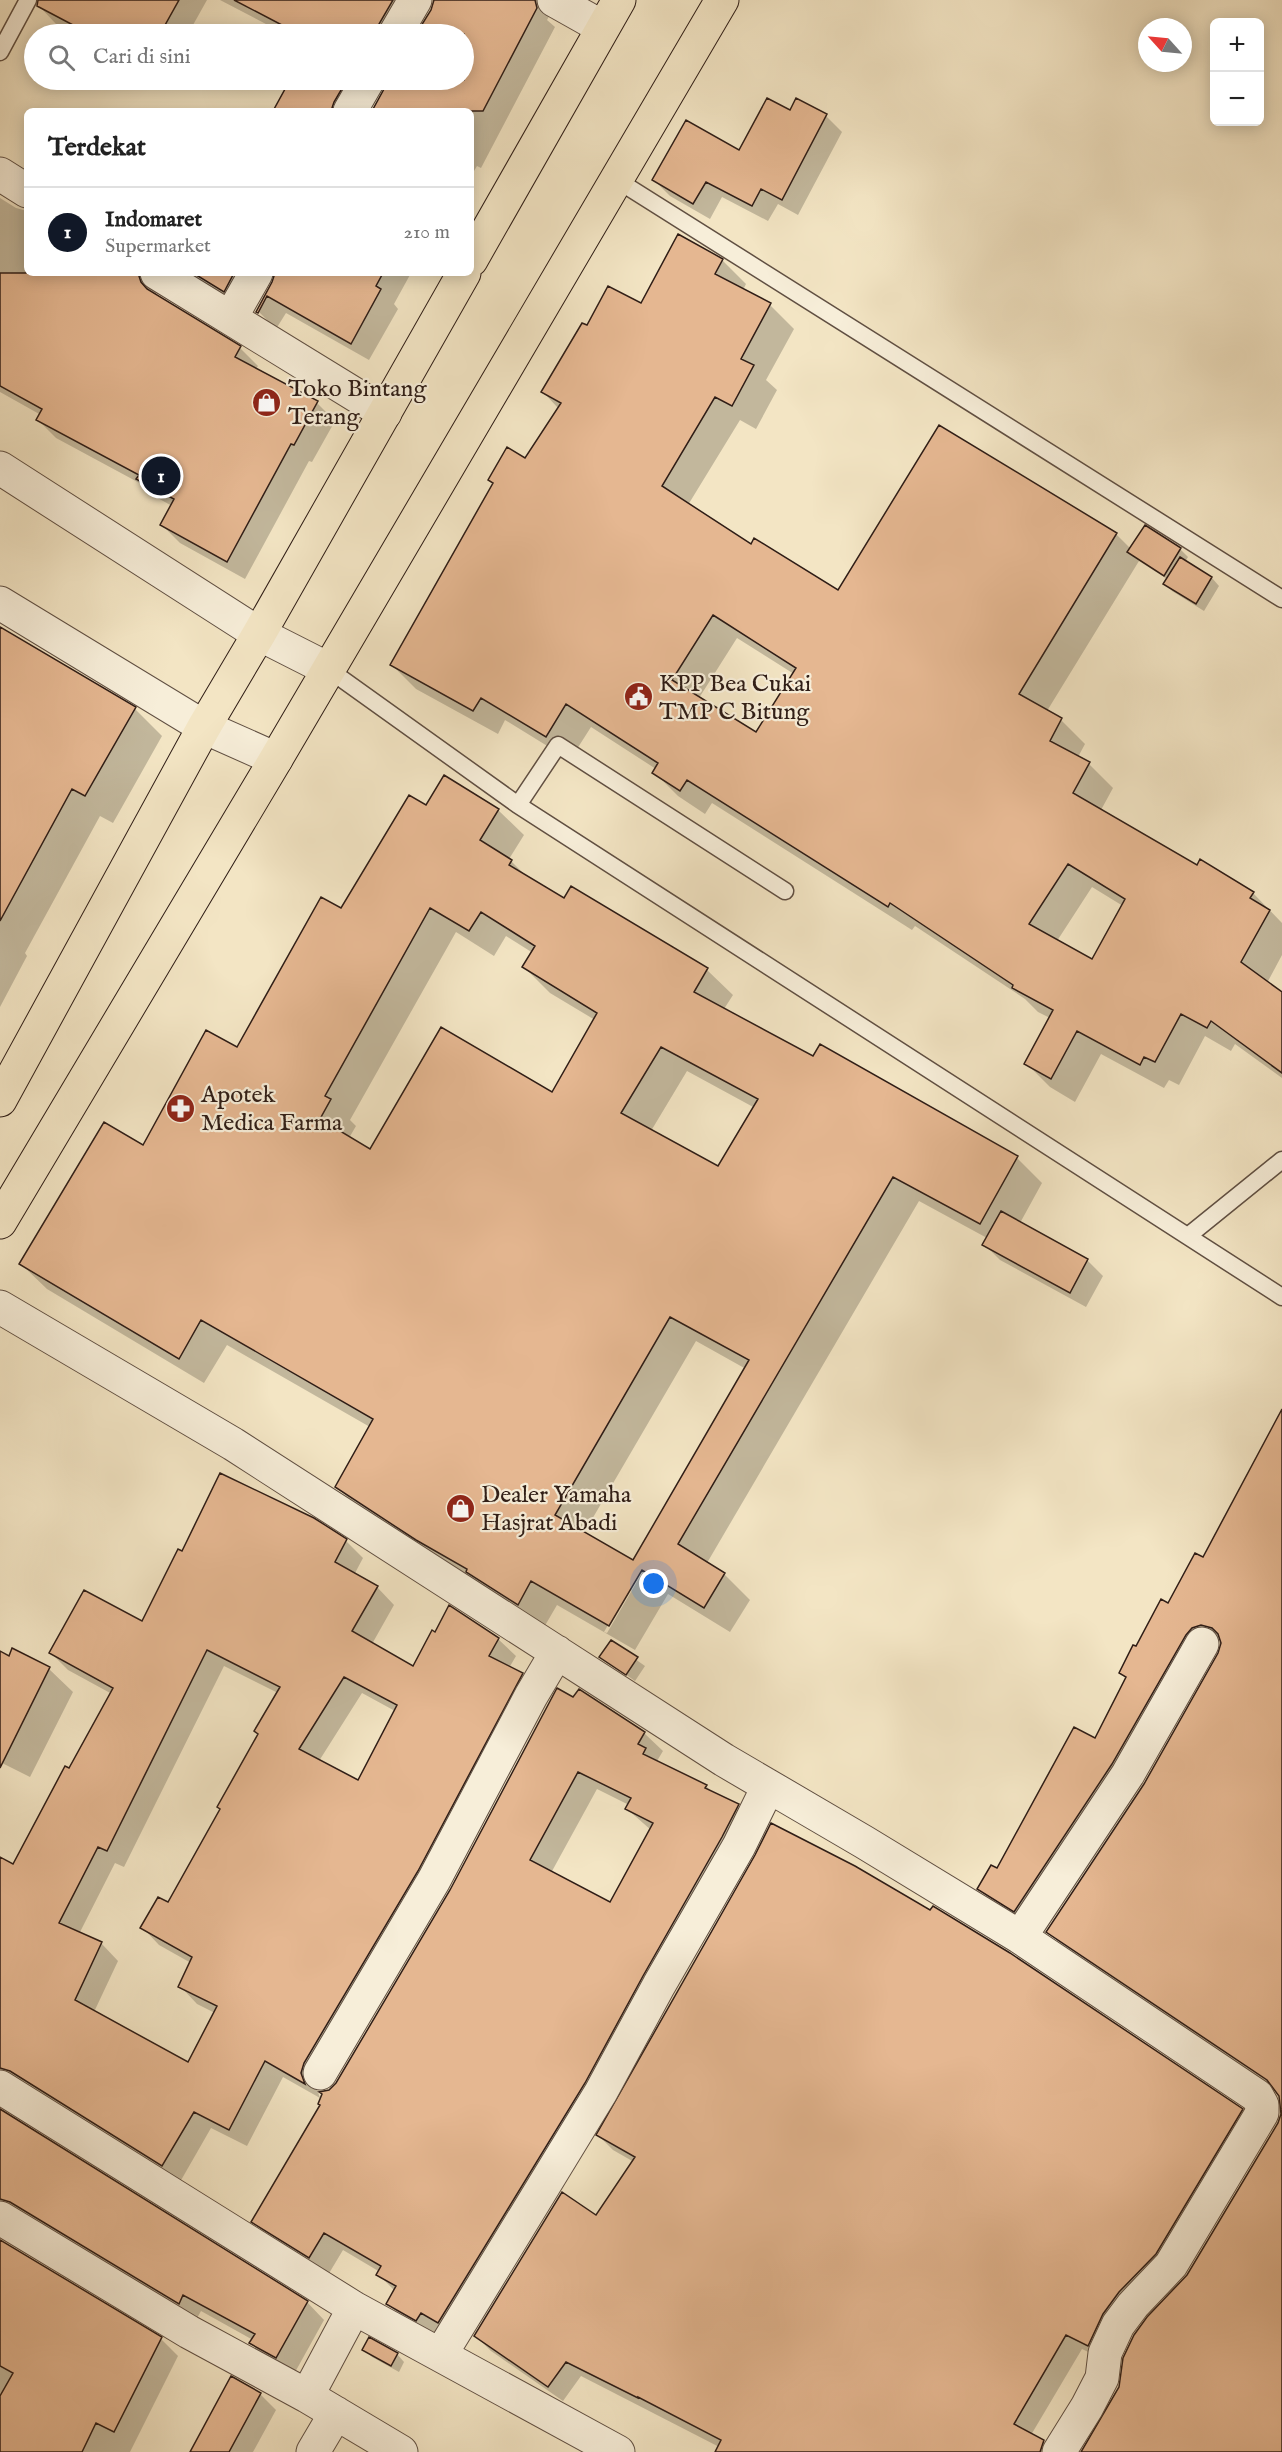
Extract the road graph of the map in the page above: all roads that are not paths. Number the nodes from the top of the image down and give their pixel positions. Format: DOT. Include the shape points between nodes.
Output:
graph roads {
  1 [pos="28,0"];
  2 [pos="415,0"];
  3 [pos="554,0"];
  4 [pos="619,0"];
  5 [pos="722,0"];
  6 [pos="400,24"];
  7 [pos="602,27"];
  8 [pos="0,52"];
  9 [pos="362,90"];
  10 [pos="352,108"];
  11 [pos="0,174"];
  12 [pos="617,180"];
  13 [pos="24,189"];
  14 [pos="474,255"];
  15 [pos="162,276"];
  16 [pos="254,276"];
  17 [pos="462,276"];
  18 [pos="231,317"];
  19 [pos="385,413"];
  20 [pos="0,468"];
  21 [pos="1282,598"];
  22 [pos="0,603"];
  23 [pos="259,634"];
  24 [pos="328,669"];
  25 [pos="204,727"];
  26 [pos="276,759"];
  27 [pos="518,805"];
  28 [pos="784,891"];
  29 [pos="0,1100"];
  30 [pos="1282,1160"];
  31 [pos="1,1220"];
  32 [pos="1188,1236"];
  33 [pos="1282,1297"];
  34 [pos="0,1307"];
  35 [pos="1202,1644"];
  36 [pos="557,1652"];
  37 [pos="768,1787"];
  38 [pos="1020,1937"];
  39 [pos="320,2073"];
  40 [pos="0,2087"];
  41 [pos="0,2218"];
  42 [pos="354,2308"];
  43 [pos="441,2354"];
  44 [pos="307,2396"];
  45 [pos="336,2413"];
  46 [pos="313,2452"];
  47 [pos="401,2452"];
  48 [pos="618,2452"];
  49 [pos="1059,2452"];
  1 -- 8 [label="lane"];
  2 -- 6 [label="street"];
  3 -- 7 [label="street"];
  4 -- 7 [label="highway"];
  5 -- 12 [label="highway"];
  7 -- 14 [label="highway"];
  9 -- 10 [label="street"];
  11 -- 13 [label="street"];
  12 -- 21 [label="lane"];
  12 -- 24 [label="highway"];
  15 -- 18 [label="street"];
  16 -- 18 [label="street"];
  17 -- 19 [label="highway"];
  18 -- 19 [label="street"];
  19 -- 23 [label="highway"];
  20 -- 23 [label="street"];
  22 -- 25 [label="street"];
  23 -- 24 [label="street"];
  23 -- 25 [label="highway"];
  24 -- 26 [label="highway"];
  24 -- 27 [label="lane"];
  25 -- 26 [label="street"];
  25 -- 29 [label="highway"];
  26 -- 31 [label="highway"];
  27 -- 28 [label="lane" via="558,745"];
  27 -- 32 [label="lane"];
  30 -- 32 [label="lane"];
  32 -- 33 [label="lane"];
  34 -- 36 [label="street" via="233,1444"];
  35 -- 38 [label="street" via="1128,1774"];
  36 -- 37 [label="street"];
  36 -- 39 [label="street" via="434,1880"];
  37 -- 38 [label="street"];
  37 -- 43 [label="street" via="601,2092"];
  38 -- 49 [label="street" via="1257,2096 1262,2105 1262,2113 1171,2265 1118,2325 1105,2353 1102,2378"];
  40 -- 42 [label="street"];
  41 -- 44 [label="street" via="189,2332"];
  42 -- 43 [label="street"];
  42 -- 44 [label="street"];
  43 -- 48 [label="street"];
  44 -- 45 [label="street"];
  45 -- 46 [label="street"];
  45 -- 47 [label="street"];
}
